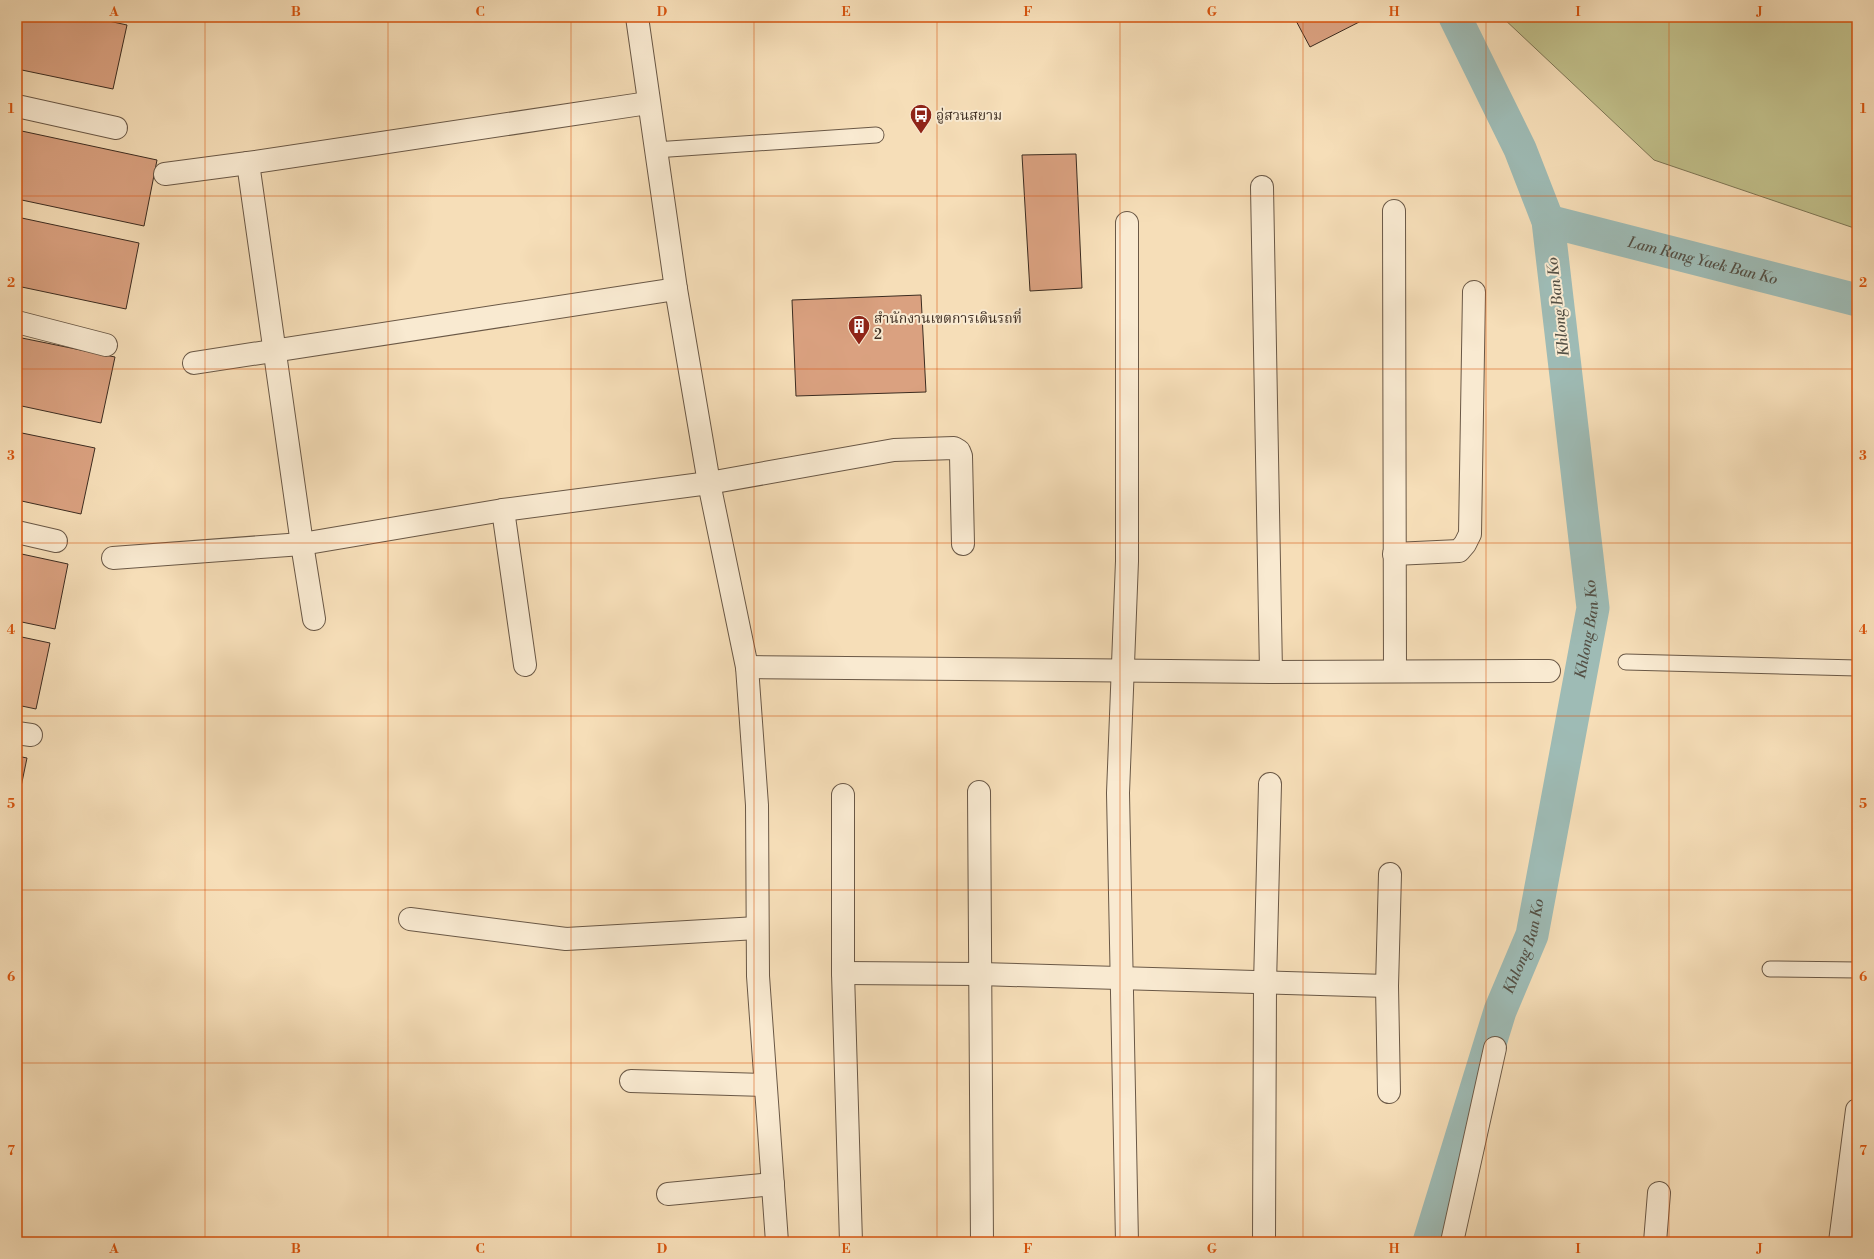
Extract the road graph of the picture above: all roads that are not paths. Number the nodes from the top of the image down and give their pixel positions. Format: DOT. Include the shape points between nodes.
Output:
graph roads {
  1 [pos="637,17"];
  2 [pos="648,103"];
  3 [pos="17,106"];
  4 [pos="116,128"];
  5 [pos="876,135"];
  6 [pos="655,150"];
  7 [pos="248,163"];
  8 [pos="164,174"];
  9 [pos="1262,187"];
  10 [pos="1394,211"];
  11 [pos="1127,223"];
  12 [pos="676,289"];
  13 [pos="1474,292"];
  14 [pos="17,322"];
  15 [pos="106,345"];
  16 [pos="275,351"];
  17 [pos="194,363"];
  18 [pos="709,483"];
  19 [pos="503,510"];
  20 [pos="17,532"];
  21 [pos="56,541"];
  22 [pos="302,544"];
  23 [pos="963,544"];
  24 [pos="1394,554"];
  25 [pos="113,558"];
  26 [pos="314,619"];
  27 [pos="1626,662"];
  28 [pos="525,665"];
  29 [pos="747,667"];
  30 [pos="1857,668"];
  31 [pos="1122,670"];
  32 [pos="1549,670"];
  33 [pos="1395,671"];
  34 [pos="1271,672"];
  35 [pos="1270,784"];
  36 [pos="979,792"];
  37 [pos="843,795"];
  38 [pos="1390,874"];
  39 [pos="410,919"];
  40 [pos="757,928"];
  41 [pos="1770,969"];
  42 [pos="1857,970"];
  43 [pos="843,973"];
  44 [pos="980,974"];
  45 [pos="1121,978"];
  46 [pos="1265,984"];
  47 [pos="1387,986"];
  48 [pos="1494,1048"];
  49 [pos="631,1081"];
  50 [pos="765,1085"];
  51 [pos="1388,1092"];
  52 [pos="1857,1110"];
  53 [pos="773,1184"];
  54 [pos="1659,1193"];
  55 [pos="668,1194"];
  56 [pos="777,1242"];
  57 [pos="851,1242"];
  58 [pos="982,1242"];
  59 [pos="1128,1242"];
  60 [pos="1264,1242"];
  61 [pos="1452,1242"];
  62 [pos="1655,1242"];
  63 [pos="1840,1242"];
  1 -- 2 [label="street"];
  2 -- 6 [label="street"];
  2 -- 7 [label="street"];
  3 -- 4 [label="street"];
  5 -- 6 [label="lane"];
  6 -- 12 [label="street"];
  7 -- 8 [label="street"];
  7 -- 16 [label="street"];
  9 -- 34 [label="street"];
  10 -- 24 [label="street"];
  11 -- 31 [label="street" via="1126,561"];
  12 -- 16 [label="street"];
  12 -- 18 [label="street"];
  13 -- 24 [label="street" via="1470,534 1459,551"];
  14 -- 15 [label="street"];
  16 -- 17 [label="street"];
  16 -- 22 [label="street"];
  18 -- 19 [label="street"];
  18 -- 23 [label="street" via="894,450 954,448 961,456"];
  18 -- 29 [label="street"];
  19 -- 22 [label="street"];
  19 -- 28 [label="street"];
  20 -- 21 [label="street"];
  22 -- 25 [label="street"];
  22 -- 26 [label="street"];
  24 -- 33 [label="street"];
  27 -- 30 [label="lane"];
  29 -- 31 [label="street"];
  29 -- 40 [label="street" via="757,805"];
  31 -- 34 [label="street"];
  31 -- 45 [label="street" via="1118,793"];
  32 -- 33 [label="street"];
  33 -- 34 [label="street"];
  35 -- 46 [label="street"];
  36 -- 44 [label="street"];
  37 -- 43 [label="street"];
  38 -- 47 [label="street"];
  39 -- 40 [label="street" via="566,939"];
  40 -- 50 [label="street"];
  41 -- 42 [label="lane"];
  43 -- 44 [label="street"];
  43 -- 57 [label="street"];
  44 -- 45 [label="street"];
  44 -- 58 [label="street"];
  45 -- 46 [label="street"];
  45 -- 59 [label="street"];
  46 -- 47 [label="street"];
  46 -- 60 [label="street"];
  47 -- 51 [label="street"];
  48 -- 61 [label="street"];
  49 -- 50 [label="street"];
  50 -- 53 [label="street"];
  52 -- 63 [label="street"];
  53 -- 55 [label="street"];
  53 -- 56 [label="street"];
  54 -- 62 [label="street"];
}
